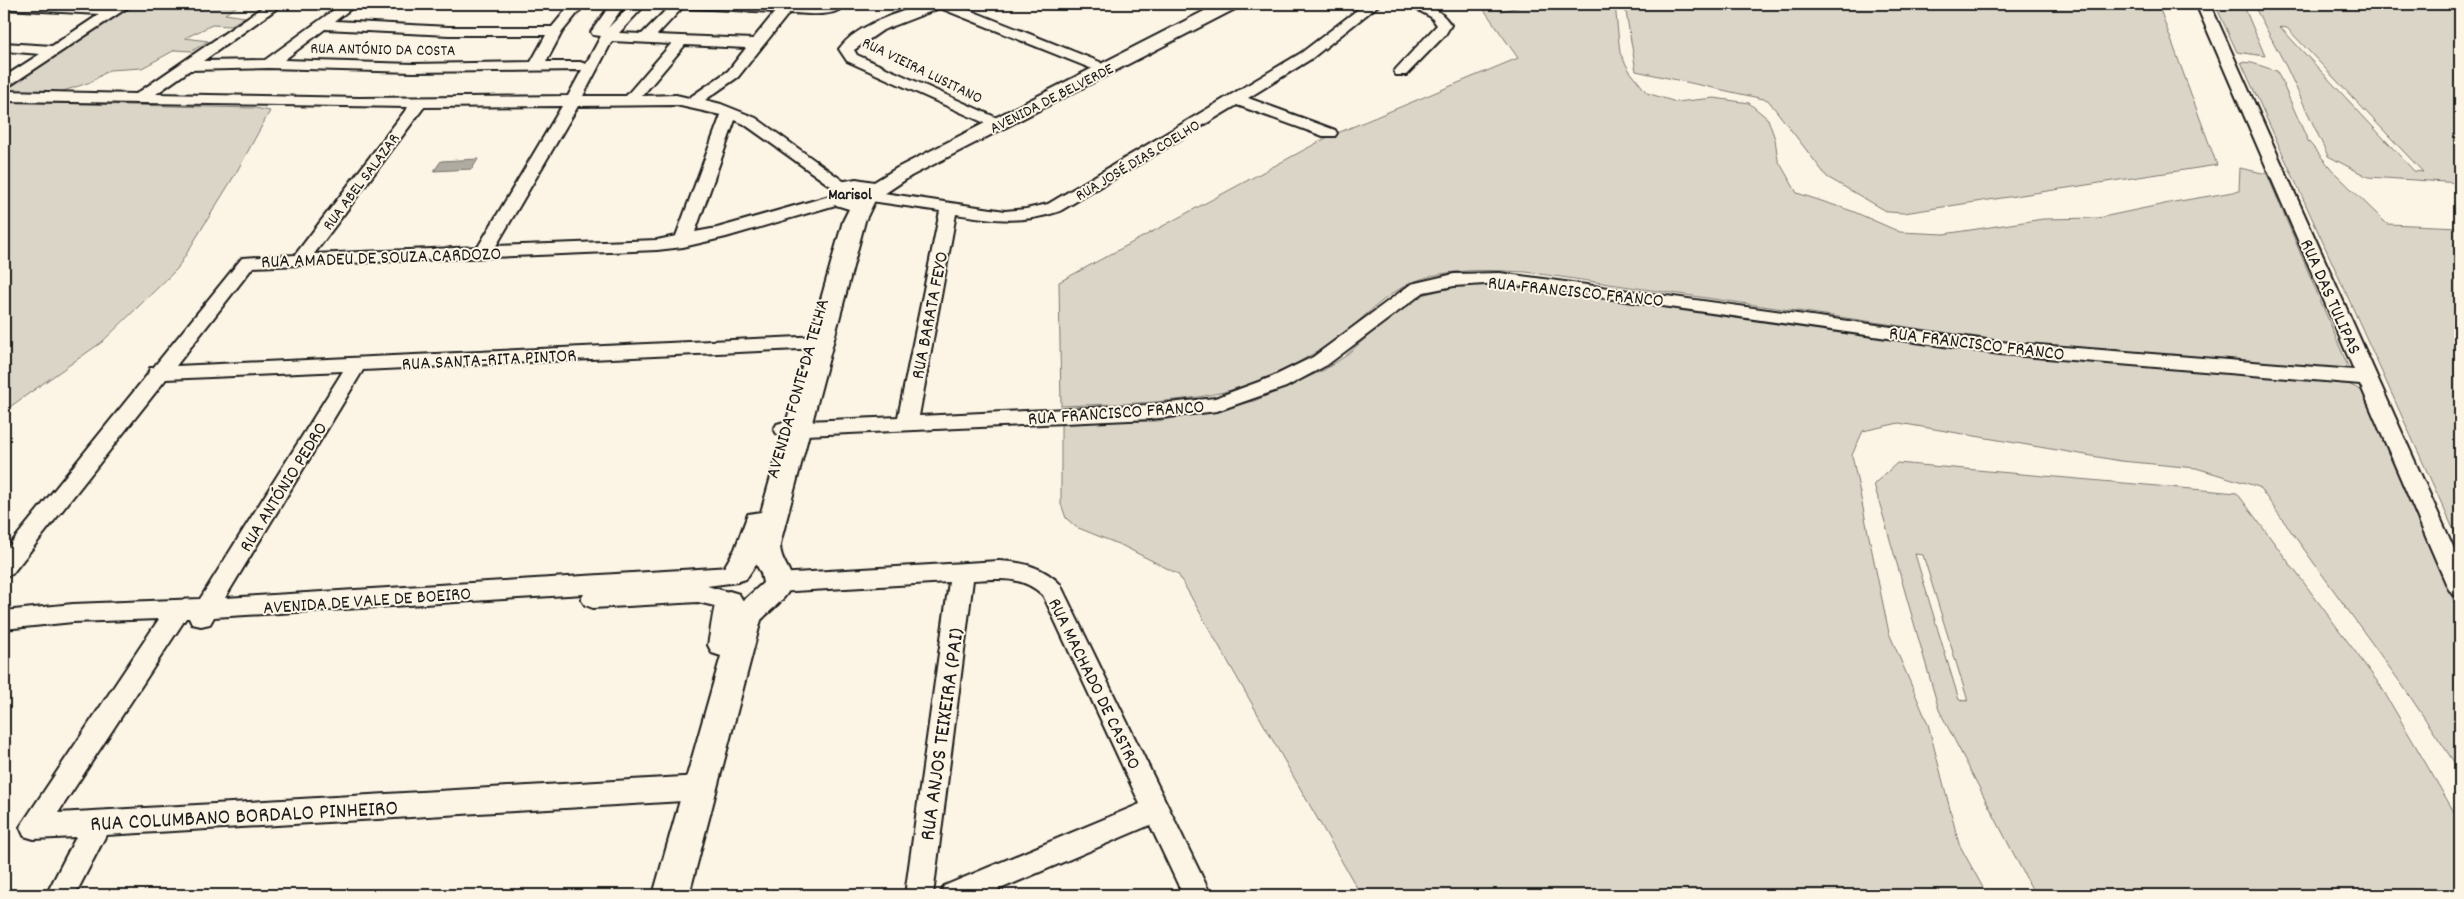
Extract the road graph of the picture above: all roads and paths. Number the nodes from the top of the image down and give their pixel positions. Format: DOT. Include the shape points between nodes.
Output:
graph roads {
  1 [pos="276,4"];
  2 [pos="350,4"];
  3 [pos="578,4"];
  4 [pos="618,4"];
  5 [pos="640,4"];
  6 [pos="679,4"];
  7 [pos="690,4"];
  8 [pos="839,4"];
  9 [pos="938,4"];
  10 [pos="943,4"];
  11 [pos="1216,4"];
  12 [pos="1231,4"];
  13 [pos="1374,4"];
  14 [pos="1414,4"];
  15 [pos="2203,4"];
  16 [pos="4,5"];
  17 [pos="787,6"];
  18 [pos="120,8"];
  19 [pos="321,25"];
  20 [pos="556,31"];
  21 [pos="607,37"];
  22 [pos="646,38"];
  23 [pos="682,40"];
  24 [pos="758,44"];
  25 [pos="4,47"];
  26 [pos="53,50"];
  27 [pos="269,64"];
  28 [pos="1095,65"];
  29 [pos="186,66"];
  30 [pos="536,66"];
  31 [pos="580,66"];
  32 [pos="1401,72"];
  33 [pos="4,83"];
  34 [pos="4,96"];
  35 [pos="1236,98"];
  36 [pos="139,99"];
  37 [pos="631,99"];
  38 [pos="567,100"];
  39 [pos="420,102"];
  40 [pos="693,102"];
  41 [pos="730,112"];
  42 [pos="993,122"];
  43 [pos="1329,133"];
  44 [pos="856,194"];
  45 [pos="949,207"];
  46 [pos="683,242"];
  47 [pos="483,253"];
  48 [pos="300,260"];
  49 [pos="815,342"];
  50 [pos="358,364"];
  51 [pos="157,373"];
  52 [pos="2368,378"];
  53 [pos="907,422"];
  54 [pos="791,429"];
  55 [pos="4,568"];
  56 [pos="962,572"];
  57 [pos="747,586"];
  58 [pos="2460,588"];
  59 [pos="189,615"];
  60 [pos="4,620"];
  61 [pos="4,632"];
  62 [pos="691,788"];
  63 [pos="1157,808"];
  64 [pos="98,822"];
  65 [pos="60,895"];
  66 [pos="652,895"];
  67 [pos="671,895"];
  68 [pos="919,895"];
  69 [pos="954,895"];
  70 [pos="1196,895"];
  1 -- 29 [label="street"];
  2 -- 19 [label="street"];
  3 -- 20 [label="street"];
  4 -- 31 [label="street" via="597,33"];
  5 -- 21 [label="street"];
  6 -- 22 [label="street"];
  7 -- 17 [label="street"];
  8 -- 17 [label="street" via="825,10"];
  9 -- 42 [label="street, RUA VIEIRA LUSITANO" via="890,21 858,37 846,49 852,58"];
  10 -- 28 [label="street"];
  11 -- 28 [label="main road, AVENIDA DE BELVERDE"];
  12 -- 42 [label="main road, AVENIDA DE BELVERDE"];
  13 -- 35 [label="street, RUA JOSÉ DIAS COELHO" via="1306,56"];
  14 -- 32 [label="street" via="1436,14 1444,25"];
  15 -- 52 [label="street, RUA DAS TULIPAS"];
  16 -- 18 [label="street"];
  17 -- 24 [label="street"];
  18 -- 26 [label="street"];
  19 -- 20 [label="street" via="442,31"];
  19 -- 27 [label="street"];
  20 -- 30 [label="street"];
  21 -- 22 [label="street"];
  21 -- 38 [label="street"];
  22 -- 23 [label="street"];
  23 -- 24 [label="street"];
  23 -- 37 [label="street"];
  24 -- 40 [label="street" via="733,74"];
  25 -- 26 [label="street"];
  26 -- 33 [label="street"];
  27 -- 29 [label="street, RUA ANTÓNIO DA COSTA"];
  27 -- 30 [label="street, RUA ANTÓNIO DA COSTA" via="413,68"];
  28 -- 42 [label="main road, AVENIDA DE BELVERDE"];
  29 -- 36 [label="street"];
  30 -- 31 [label="street, RUA ANTÓNIO DA COSTA"];
  31 -- 38 [label="street"];
  34 -- 36 [label="street"];
  35 -- 43 [label="street"];
  35 -- 45 [label="street, RUA JOSÉ DIAS COELHO" via="1061,205 1044,212 1005,216"];
  36 -- 39 [label="street"];
  37 -- 38 [label="street"];
  37 -- 40 [label="street"];
  38 -- 39 [label="street"];
  38 -- 47 [label="street"];
  39 -- 48 [label="street, RUA ABEL SALAZAR"];
  40 -- 41 [label="street"];
  41 -- 44 [label="street" via="750,121"];
  41 -- 46 [label="street"];
  42 -- 44 [label="main road, AVENIDA DE BELVERDE" via="892,179"];
  44 -- 45 [label="street, RUA JOSÉ DIAS COELHO"];
  44 -- 46 [label="street, RUA AMADEU DE SOUZA CARDOZO"];
  44 -- 49 [label="main road, AVENIDA FONTE DA TELHA" via="846,205"];
  45 -- 53 [label="street, RUA BARATA FEYO"];
  46 -- 47 [label="street, RUA AMADEU DE SOUZA CARDOZO"];
  47 -- 48 [label="street, RUA AMADEU DE SOUZA CARDOZO"];
  48 -- 51 [label="street, RUA AMADEU DE SOUZA CARDOZO" via="248,262"];
  49 -- 50 [label="street, RUA SANTA-RITA PINTOR"];
  49 -- 54 [label="main road, AVENIDA FONTE DA TELHA"];
  50 -- 51 [label="street, RUA SANTA-RITA PINTOR"];
  50 -- 59 [label="street, RUA ANTÓNIO PEDRO"];
  51 -- 55 [label="street, RUA AMADEU DE SOUZA CARDOZO"];
  52 -- 53 [label="street, RUA FRANCISCO FRANCO" via="2000,348 1500,278 1454,280 1418,288 1320,361 1279,382 1217,404 1151,412"];
  52 -- 58 [label="street, RUA DAS TULIPAS"];
  53 -- 54 [label="street, RUA FRANCISCO FRANCO"];
  54 -- 57 [label="main road, AVENIDA FONTE DA TELHA" via="749,551"];
  54 -- 57 [label="main road, AVENIDA FONTE DA TELHA" via="765,556"];
  56 -- 57 [label="street, RUA MACHADO DE CASTRO"];
  56 -- 63 [label="street, RUA MACHADO DE CASTRO" via="1016,570 1043,580 1052,590"];
  56 -- 68 [label="street, RUA ANJOS TEIXEIRA (PAI)"];
  57 -- 59 [label="street, AVENIDA DE VALE DE BOEIRO" via="698,593"];
  57 -- 62 [label="main road, AVENIDA FONTE DA TELHA" via="727,630"];
  59 -- 60 [label="street, AVENIDA DE VALE DE BOEIRO" via="73,614"];
  59 -- 61 [label="street, AVENIDA DE VALE DE BOEIRO"];
  59 -- 64 [label="street, RUA COLUMBANO BORDALO PINHEIRO" via="34,827"];
  62 -- 64 [label="street, RUA COLUMBANO BORDALO PINHEIRO"];
  62 -- 66 [label="main road, AVENIDA FONTE DA TELHA"];
  62 -- 67 [label="main road, AVENIDA FONTE DA TELHA"];
  63 -- 69 [label="street"];
  63 -- 70 [label="street, RUA MACHADO DE CASTRO"];
  64 -- 65 [label="street"];
}
